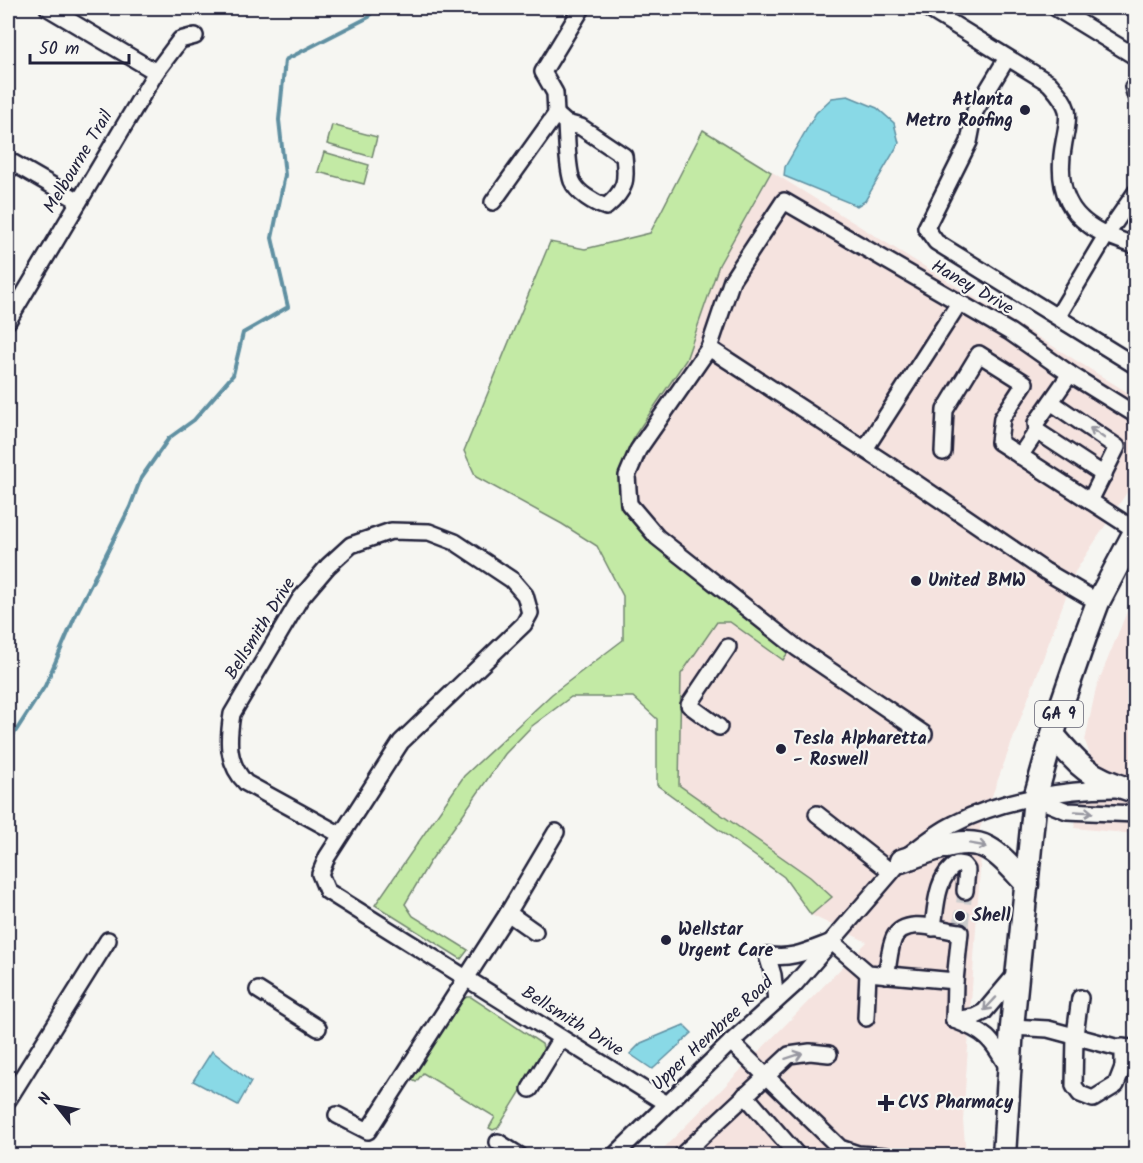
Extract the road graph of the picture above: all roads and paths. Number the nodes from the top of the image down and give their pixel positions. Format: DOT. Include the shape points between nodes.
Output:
graph roads {
  1 [pos="48,8"];
  2 [pos="582,8"];
  3 [pos="927,8"];
  4 [pos="1056,8"];
  5 [pos="195,36"];
  6 [pos="1136,57"];
  7 [pos="1007,58"];
  8 [pos="156,72"];
  9 [pos="1136,84"];
  10 [pos="1136,97"];
  11 [pos="561,119"];
  12 [pos="8,160"];
  13 [pos="1136,192"];
  14 [pos="79,201"];
  15 [pos="493,202"];
  16 [pos="1107,234"];
  17 [pos="1136,246"];
  18 [pos="959,303"];
  19 [pos="1058,316"];
  20 [pos="8,321"];
  21 [pos="709,348"];
  22 [pos="1136,366"];
  23 [pos="1070,374"];
  24 [pos="1051,402"];
  25 [pos="1136,415"];
  26 [pos="1037,431"];
  27 [pos="865,449"];
  28 [pos="943,452"];
  29 [pos="1020,456"];
  30 [pos="1104,476"];
  31 [pos="1090,501"];
  32 [pos="1135,530"];
  33 [pos="1098,602"];
  34 [pos="728,647"];
  35 [pos="719,727"];
  36 [pos="924,734"];
  37 [pos="1053,735"];
  38 [pos="1132,789"];
  39 [pos="1035,798"];
  40 [pos="817,814"];
  41 [pos="1136,814"];
  42 [pos="556,832"];
  43 [pos="341,835"];
  44 [pos="896,866"];
  45 [pos="1027,884"];
  46 [pos="965,891"];
  47 [pos="508,913"];
  48 [pos="933,928"];
  49 [pos="534,932"];
  50 [pos="108,939"];
  51 [pos="832,942"];
  52 [pos="868,973"];
  53 [pos="1017,973"];
  54 [pos="886,975"];
  55 [pos="466,979"];
  56 [pos="955,981"];
  57 [pos="258,990"];
  58 [pos="1080,998"];
  59 [pos="776,1001"];
  60 [pos="866,1018"];
  61 [pos="954,1020"];
  62 [pos="1012,1027"];
  63 [pos="318,1028"];
  64 [pos="1075,1035"];
  65 [pos="561,1038"];
  66 [pos="731,1042"];
  67 [pos="1129,1047"];
  68 [pos="829,1054"];
  69 [pos="1008,1068"];
  70 [pos="765,1076"];
  71 [pos="530,1089"];
  72 [pos="745,1095"];
  73 [pos="8,1100"];
  74 [pos="667,1104"];
  75 [pos="337,1114"];
  76 [pos="498,1142"];
  77 [pos="856,1154"];
  78 [pos="520,1155"];
  79 [pos="614,1155"];
  80 [pos="681,1155"];
  81 [pos="798,1155"];
  82 [pos="886,1155"];
  83 [pos="1004,1155"];
  1 -- 8 [label="street"];
  2 -- 11 [label="street" via="543,72 555,93"];
  3 -- 7 [label="street"];
  4 -- 6 [label="street"];
  5 -- 8 [label="street, Melbourne Trail" via="180,40"];
  7 -- 16 [label="street" via="1049,83 1062,99 1068,121 1060,162 1062,189 1078,216"];
  7 -- 19 [label="street" via="975,111 969,142 926,228 936,242"];
  8 -- 14 [label="street, Melbourne Trail"];
  9 -- 10 [label="street"];
  11 -- 11 [label="street" via="573,182 583,194 606,207 627,179 624,156 581,127"];
  11 -- 15 [label="street"];
  12 -- 14 [label="street"];
  13 -- 16 [label="street"];
  14 -- 20 [label="street, Melbourne Trail"];
  16 -- 17 [label="street"];
  16 -- 19 [label="street"];
  18 -- 21 [label="street, Haney Drive" via="784,201 732,280"];
  18 -- 23 [label="street, Haney Drive" via="1010,332"];
  18 -- 27 [label="street"];
  19 -- 22 [label="street"];
  21 -- 27 [label="street"];
  21 -- 36 [label="street" via="638,450 627,476 629,504 657,537 782,636"];
  23 -- 24 [label="street"];
  23 -- 25 [label="street, Haney Drive"];
  24 -- 26 [label="street" via="1036,423"];
  30 -- 24 [label="street, one-way" via="1117,447"];
  26 -- 29 [label="street"];
  26 -- 30 [label="street"];
  27 -- 33 [label="street" via="1045,571"];
  28 -- 29 [label="street" via="945,410 979,354 1025,383 1002,418 999,442"];
  29 -- 31 [label="street"];
  30 -- 31 [label="street"];
  31 -- 32 [label="street"];
  32 -- 33 [label="highway, GA 9"];
  33 -- 37 [label="highway, GA 9"];
  34 -- 35 [label="street" via="689,705"];
  37 -- 38 [label="highway" via="1087,772"];
  37 -- 39 [label="highway, GA 9"];
  38 -- 39 [label="street, Upper Hembree Road" via="1084,789"];
  39 -- 41 [label="street, one-way" via="1067,811"];
  39 -- 44 [label="street, Upper Hembree Road" via="977,812 952,825"];
  39 -- 45 [label="highway, GA 9"];
  40 -- 44 [label="street"];
  42 -- 47 [label="street"];
  43 -- 43 [label="street, Bellsmith Drive" via="401,742 524,624 530,613 525,595 512,580 455,542 429,532 392,531 351,545 328,566 300,598 232,714 229,753 237,774 246,783"];
  43 -- 55 [label="street, Bellsmith Drive" via="320,874 327,891"];
  44 -- 45 [label="highway, one-way" via="948,846 976,844 987,847"];
  44 -- 51 [label="street, Upper Hembree Road"];
  45 -- 53 [label="highway, GA 9"];
  46 -- 48 [label="street" via="967,870 957,864 944,877"];
  47 -- 49 [label="street"];
  47 -- 55 [label="street"];
  48 -- 54 [label="street" via="912,925 902,929 893,941"];
  48 -- 56 [label="street" via="960,929"];
  50 -- 73 [label="street"];
  51 -- 52 [label="street"];
  51 -- 59 [label="street, Upper Hembree Road"];
  51 -- 59 [label="street" via="792,956 767,955"];
  52 -- 54 [label="street"];
  52 -- 60 [label="street"];
  53 -- 61 [label="street, one-way" via="984,1012"];
  53 -- 62 [label="highway, GA 9"];
  54 -- 56 [label="street"];
  55 -- 65 [label="street, Bellsmith Drive"];
  55 -- 75 [label="street" via="368,1131"];
  56 -- 61 [label="street"];
  57 -- 63 [label="street"];
  58 -- 64 [label="street"];
  59 -- 66 [label="street, Upper Hembree Road"];
  61 -- 69 [label="street" via="973,1027 996,1044"];
  62 -- 64 [label="street"];
  62 -- 69 [label="highway, GA 9"];
  64 -- 67 [label="street" via="1115,1047"];
  64 -- 67 [label="street" via="1074,1086 1080,1094 1093,1099 1116,1085"];
  65 -- 71 [label="street"];
  65 -- 74 [label="street, Bellsmith Drive"];
  66 -- 70 [label="street"];
  66 -- 74 [label="street, Upper Hembree Road"];
  70 -- 68 [label="street, one-way" via="789,1055"];
  69 -- 83 [label="highway, GA 9"];
  70 -- 72 [label="street"];
  70 -- 77 [label="street" via="840,1148"];
  72 -- 80 [label="street"];
  72 -- 81 [label="street"];
  74 -- 79 [label="street, Upper Hembree Road"];
  76 -- 78 [label="street"];
  77 -- 82 [label="street"];
}
